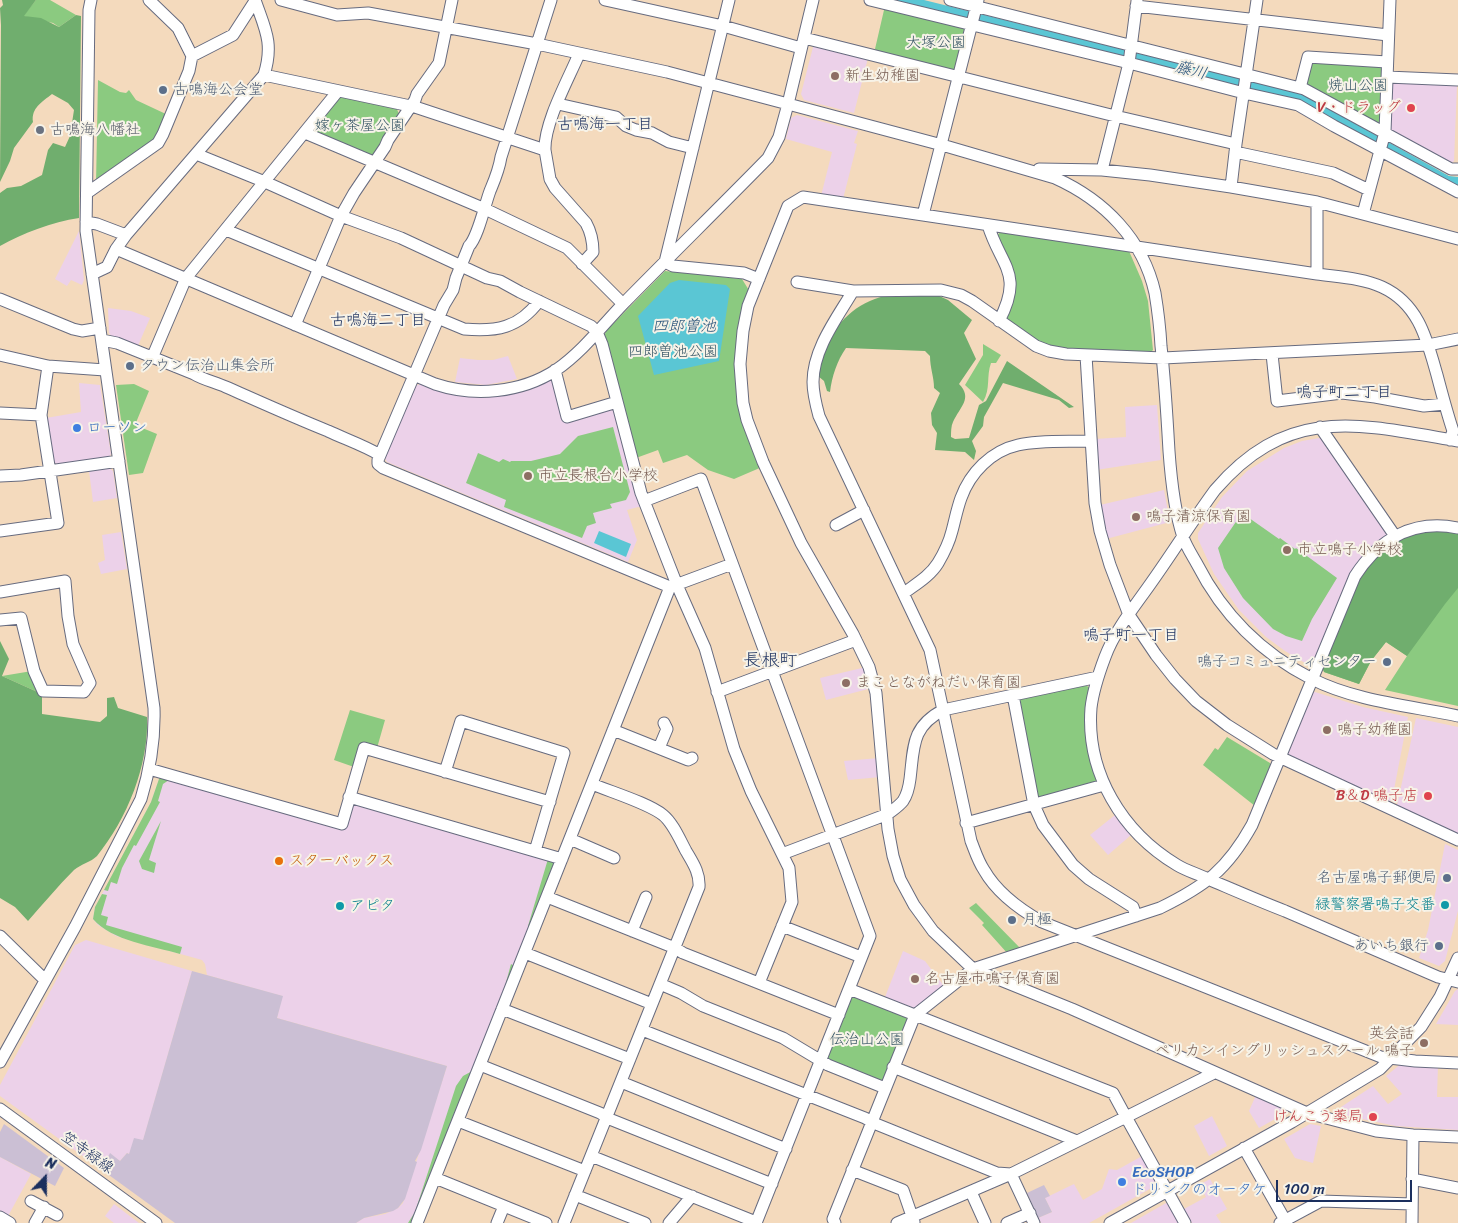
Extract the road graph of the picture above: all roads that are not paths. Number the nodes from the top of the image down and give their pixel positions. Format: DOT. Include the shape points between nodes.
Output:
graph roads {
  1 [pos="91,0"];
  2 [pos="151,0"];
  3 [pos="255,0"];
  4 [pos="281,0"];
  5 [pos="452,0"];
  6 [pos="551,0"];
  7 [pos="604,0"];
  8 [pos="729,0"];
  9 [pos="813,0"];
  10 [pos="870,0"];
  11 [pos="950,0"];
  12 [pos="1257,0"];
  13 [pos="1390,0"];
  14 [pos="1136,3"];
  15 [pos="975,13"];
  16 [pos="1254,20"];
  17 [pos="447,26"];
  18 [pos="723,26"];
  19 [pos="1388,35"];
  20 [pos="802,43"];
  21 [pos="537,44"];
  22 [pos="1132,47"];
  23 [pos="579,54"];
  24 [pos="192,56"];
  25 [pos="1129,62"];
  26 [pos="1387,62"];
  27 [pos="264,74"];
  28 [pos="959,76"];
  29 [pos="1387,77"];
  30 [pos="1458,80"];
  31 [pos="1244,83"];
  32 [pos="709,84"];
  33 [pos="1300,88"];
  34 [pos="338,91"];
  35 [pos="558,104"];
  36 [pos="788,104"];
  37 [pos="411,106"];
  38 [pos="1115,116"];
  39 [pos="305,133"];
  40 [pos="507,138"];
  41 [pos="1383,141"];
  42 [pos="942,145"];
  43 [pos="693,148"];
  44 [pos="1235,148"];
  45 [pos="545,150"];
  46 [pos="196,154"];
  47 [pos="375,162"];
  48 [pos="1027,169"];
  49 [pos="1458,169"];
  50 [pos="1102,170"];
  51 [pos="265,182"];
  52 [pos="1231,188"];
  53 [pos="1369,190"];
  54 [pos="1458,192"];
  55 [pos="87,193"];
  56 [pos="1317,202"];
  57 [pos="485,209"];
  58 [pos="1363,214"];
  59 [pos="341,216"];
  60 [pos="923,216"];
  61 [pos="86,222"];
  62 [pos="988,225"];
  63 [pos="226,230"];
  64 [pos="126,235"];
  65 [pos="1458,239"];
  66 [pos="1137,248"];
  67 [pos="116,249"];
  68 [pos="665,262"];
  69 [pos="582,264"];
  70 [pos="461,265"];
  71 [pos="319,268"];
  72 [pos="92,274"];
  73 [pos="1318,274"];
  74 [pos="186,278"];
  75 [pos="759,278"];
  76 [pos="797,282"];
  77 [pos="853,291"];
  78 [pos="0,300"];
  79 [pos="539,301"];
  80 [pos="623,304"];
  81 [pos="438,320"];
  82 [pos="999,321"];
  83 [pos="295,325"];
  84 [pos="100,328"];
  85 [pos="597,332"];
  86 [pos="1458,339"];
  87 [pos="102,340"];
  88 [pos="1428,345"];
  89 [pos="1272,354"];
  90 [pos="0,355"];
  91 [pos="1086,355"];
  92 [pos="152,358"];
  93 [pos="1163,358"];
  94 [pos="48,366"];
  95 [pos="105,370"];
  96 [pos="555,370"];
  97 [pos="414,375"];
  98 [pos="618,402"];
  99 [pos="1445,404"];
  100 [pos="0,413"];
  101 [pos="41,415"];
  102 [pos="1320,427"];
  103 [pos="1091,441"];
  104 [pos="1454,441"];
  105 [pos="380,455"];
  106 [pos="119,461"];
  107 [pos="50,470"];
  108 [pos="0,476"];
  109 [pos="644,501"];
  110 [pos="864,510"];
  111 [pos="836,525"];
  112 [pos="1458,528"];
  113 [pos="0,531"];
  114 [pos="1395,536"];
  115 [pos="1183,538"];
  116 [pos="732,564"];
  117 [pos="674,586"];
  118 [pos="0,592"];
  119 [pos="904,593"];
  120 [pos="1129,615"];
  121 [pos="0,620"];
  122 [pos="856,640"];
  123 [pos="772,672"];
  124 [pos="1098,677"];
  125 [pos="1313,680"];
  126 [pos="717,692"];
  127 [pos="1013,695"];
  128 [pos="943,710"];
  129 [pos="1458,716"];
  130 [pos="664,723"];
  131 [pos="613,730"];
  132 [pos="659,748"];
  133 [pos="692,758"];
  134 [pos="1280,758"];
  135 [pos="149,769"];
  136 [pos="446,772"];
  137 [pos="592,784"];
  138 [pos="1104,785"];
  139 [pos="349,797"];
  140 [pos="550,802"];
  141 [pos="1034,805"];
  142 [pos="888,814"];
  143 [pos="966,823"];
  144 [pos="833,835"];
  145 [pos="570,839"];
  146 [pos="1458,840"];
  147 [pos="535,851"];
  148 [pos="782,854"];
  149 [pos="614,858"];
  150 [pos="562,859"];
  151 [pos="1210,880"];
  152 [pos="547,897"];
  153 [pos="646,897"];
  154 [pos="1136,916"];
  155 [pos="782,926"];
  156 [pos="632,931"];
  157 [pos="0,936"];
  158 [pos="1076,936"];
  159 [pos="675,948"];
  160 [pos="525,953"];
  161 [pos="861,957"];
  162 [pos="1458,958"];
  163 [pos="973,969"];
  164 [pos="45,980"];
  165 [pos="1454,981"];
  166 [pos="759,983"];
  167 [pos="660,984"];
  168 [pos="849,989"];
  169 [pos="652,1004"];
  170 [pos="502,1009"];
  171 [pos="839,1014"];
  172 [pos="915,1015"];
  173 [pos="642,1030"];
  174 [pos="630,1059"];
  175 [pos="1391,1059"];
  176 [pos="821,1060"];
  177 [pos="0,1062"];
  178 [pos="1458,1063"];
  179 [pos="480,1065"];
  180 [pos="893,1068"];
  181 [pos="1214,1074"];
  182 [pos="621,1082"];
  183 [pos="885,1088"];
  184 [pos="807,1095"];
  185 [pos="0,1109"];
  186 [pos="1307,1113"];
  187 [pos="607,1117"];
  188 [pos="1126,1117"];
  189 [pos="458,1120"];
  190 [pos="872,1122"];
  191 [pos="1413,1136"];
  192 [pos="1458,1136"];
  193 [pos="1077,1141"];
  194 [pos="1244,1148"];
  195 [pos="786,1149"];
  196 [pos="591,1156"];
  197 [pos="852,1170"];
  198 [pos="585,1171"];
  199 [pos="1011,1174"];
  200 [pos="435,1178"];
  201 [pos="1412,1179"];
  202 [pos="772,1184"];
  203 [pos="1458,1188"];
  204 [pos="1167,1191"];
  205 [pos="971,1192"];
  206 [pos="575,1195"];
  207 [pos="692,1196"];
  208 [pos="31,1201"];
  209 [pos="1412,1204"];
  210 [pos="504,1206"];
  211 [pos="44,1207"];
  212 [pos="57,1215"];
  213 [pos="0,1217"];
  214 [pos="1032,1218"];
  215 [pos="914,1219"];
  216 [pos="756,1222"];
  217 [pos="1282,1222"];
  218 [pos="10,1223"];
  219 [pos="35,1223"];
  220 [pos="156,1223"];
  221 [pos="417,1223"];
  222 [pos="497,1223"];
  223 [pos="546,1223"];
  224 [pos="564,1223"];
  225 [pos="645,1223"];
  226 [pos="669,1223"];
  227 [pos="835,1223"];
  228 [pos="897,1223"];
  229 [pos="985,1223"];
  230 [pos="1007,1223"];
  231 [pos="1110,1223"];
  232 [pos="1185,1223"];
  233 [pos="1412,1223"];
  1 -- 55 [label="street"];
  2 -- 24 [label="street" via="178,28"];
  3 -- 24 [label="street" via="233,35"];
  3 -- 27 [label="street" via="269,44"];
  4 -- 17 [label="street" via="337,14 368,13"];
  5 -- 17 [label="street"];
  6 -- 21 [label="street"];
  7 -- 18 [label="street"];
  8 -- 18 [label="street"];
  9 -- 20 [label="street"];
  10 -- 15 [label="street"];
  11 -- 15 [label="street"];
  12 -- 16 [label="street"];
  13 -- 19 [label="street"];
  14 -- 16 [label="street"];
  14 -- 22 [label="street"];
  15 -- 22 [label="street"];
  15 -- 25 [label="street"];
  15 -- 28 [label="street"];
  16 -- 19 [label="street"];
  16 -- 31 [label="street"];
  17 -- 21 [label="street"];
  17 -- 37 [label="street" via="438,63"];
  18 -- 20 [label="street"];
  18 -- 32 [label="street"];
  19 -- 26 [label="street"];
  20 -- 28 [label="street"];
  20 -- 36 [label="street"];
  21 -- 23 [label="street"];
  21 -- 40 [label="street"];
  22 -- 25 [label="street"];
  22 -- 31 [label="street"];
  23 -- 32 [label="street"];
  23 -- 35 [label="street"];
  24 -- 55 [label="street" via="189,71 158,143"];
  25 -- 31 [label="street"];
  25 -- 38 [label="street"];
  26 -- 29 [label="street"];
  26 -- 33 [label="street" via="1308,57"];
  27 -- 34 [label="street"];
  27 -- 46 [label="street"];
  28 -- 38 [label="street"];
  28 -- 42 [label="street"];
  29 -- 30 [label="street"];
  29 -- 41 [label="street"];
  31 -- 33 [label="street"];
  31 -- 41 [label="street"];
  31 -- 44 [label="street"];
  32 -- 36 [label="street"];
  32 -- 43 [label="street"];
  33 -- 41 [label="street"];
  34 -- 37 [label="street"];
  34 -- 39 [label="street"];
  35 -- 43 [label="street" via="616,117 626,126"];
  35 -- 45 [label="street"];
  36 -- 42 [label="street"];
  36 -- 68 [label="street" via="779,137 768,158"];
  37 -- 40 [label="street"];
  37 -- 47 [label="street"];
  38 -- 44 [label="street"];
  38 -- 50 [label="street"];
  39 -- 47 [label="street"];
  39 -- 51 [label="street"];
  40 -- 45 [label="street"];
  40 -- 57 [label="street"];
  41 -- 49 [label="street"];
  41 -- 53 [label="street"];
  41 -- 54 [label="street"];
  42 -- 48 [label="street"];
  42 -- 60 [label="street"];
  43 -- 68 [label="street"];
  44 -- 52 [label="street"];
  44 -- 53 [label="street" via="1333,172"];
  45 -- 69 [label="street" via="550,180 589,229 593,252"];
  46 -- 51 [label="street"];
  46 -- 64 [label="street"];
  47 -- 57 [label="street"];
  47 -- 59 [label="street"];
  48 -- 50 [label="street"];
  48 -- 66 [label="street" via="1070,185 1097,202 1121,225"];
  50 -- 52 [label="street"];
  51 -- 59 [label="street"];
  51 -- 63 [label="street"];
  52 -- 56 [label="street"];
  53 -- 58 [label="street"];
  55 -- 61 [label="street"];
  56 -- 58 [label="street"];
  56 -- 73 [label="street"];
  57 -- 69 [label="street" via="567,248"];
  57 -- 70 [label="street"];
  58 -- 65 [label="street"];
  59 -- 70 [label="street" via="395,235"];
  59 -- 71 [label="street"];
  60 -- 62 [label="street"];
  60 -- 75 [label="street" via="803,197 788,206"];
  61 -- 64 [label="street"];
  61 -- 72 [label="street"];
  62 -- 66 [label="street"];
  62 -- 82 [label="street" via="1010,276 1006,307"];
  63 -- 71 [label="street"];
  63 -- 74 [label="street"];
  64 -- 67 [label="street"];
  66 -- 73 [label="street"];
  66 -- 93 [label="street" via="1154,292"];
  67 -- 72 [label="street" via="107,267"];
  67 -- 74 [label="street"];
  68 -- 75 [label="street" via="673,266 744,273"];
  68 -- 80 [label="street"];
  69 -- 80 [label="street"];
  70 -- 79 [label="street"];
  70 -- 81 [label="street"];
  71 -- 81 [label="street"];
  71 -- 83 [label="street"];
  72 -- 84 [label="street"];
  73 -- 88 [label="street" via="1382,287 1408,308 1424,331"];
  74 -- 83 [label="street"];
  74 -- 92 [label="street"];
  75 -- 122 [label="street" via="748,306 740,350 741,390 747,420 801,543"];
  76 -- 77 [label="street"];
  77 -- 82 [label="street" via="941,290 961,295"];
  77 -- 110 [label="street" via="822,346 813,381 819,416"];
  78 -- 84 [label="street" via="73,329"];
  79 -- 81 [label="street" via="528,314 496,330 464,329"];
  79 -- 85 [label="street"];
  80 -- 85 [label="street"];
  81 -- 97 [label="street"];
  82 -- 91 [label="street" via="1036,346 1049,351"];
  83 -- 97 [label="street"];
  84 -- 87 [label="street"];
  85 -- 96 [label="street"];
  85 -- 98 [label="street"];
  86 -- 88 [label="street"];
  87 -- 92 [label="street"];
  87 -- 95 [label="street"];
  88 -- 89 [label="street"];
  88 -- 99 [label="street"];
  89 -- 93 [label="street"];
  89 -- 99 [label="street" via="1277,401 1342,393 1424,406"];
  90 -- 94 [label="street"];
  91 -- 93 [label="street"];
  91 -- 103 [label="street"];
  92 -- 105 [label="street"];
  93 -- 115 [label="street" via="1171,471"];
  94 -- 95 [label="street"];
  94 -- 101 [label="street"];
  95 -- 106 [label="street"];
  96 -- 97 [label="street" via="517,386 482,392 451,389"];
  96 -- 98 [label="street" via="567,417"];
  97 -- 105 [label="street"];
  98 -- 109 [label="street"];
  99 -- 104 [label="street"];
  100 -- 101 [label="street"];
  101 -- 107 [label="street"];
  102 -- 104 [label="street" via="1352,425"];
  102 -- 114 [label="street"];
  102 -- 115 [label="street" via="1281,439 1242,462 1216,490"];
  103 -- 119 [label="street" via="1018,445 988,460 965,488 948,544 937,565"];
  103 -- 120 [label="street" via="1100,531"];
  105 -- 117 [label="street" via="378,464 383,468"];
  106 -- 107 [label="street"];
  106 -- 135 [label="street" via="154,708"];
  107 -- 108 [label="street"];
  107 -- 113 [label="street" via="58,523"];
  109 -- 116 [label="street" via="702,479"];
  109 -- 117 [label="street"];
  110 -- 111 [label="street"];
  110 -- 119 [label="street"];
  112 -- 114 [label="street" via="1425,526"];
  114 -- 125 [label="street" via="1374,552 1355,576"];
  115 -- 120 [label="street"];
  115 -- 125 [label="street" via="1208,586 1244,631 1273,656"];
  116 -- 117 [label="street"];
  116 -- 123 [label="street"];
  117 -- 126 [label="street" via="705,648"];
  117 -- 131 [label="street"];
  118 -- 121 [label="street" via="65,581 73,644 90,683 84,692 44,690 34,671 20,618"];
  119 -- 128 [label="street" via="930,650"];
  120 -- 124 [label="street" via="1113,641"];
  120 -- 134 [label="street" via="1156,655 1196,701"];
  122 -- 123 [label="street"];
  122 -- 142 [label="street" via="869,667 876,693"];
  123 -- 126 [label="street"];
  123 -- 144 [label="street"];
  124 -- 127 [label="street"];
  124 -- 138 [label="street" via="1091,709 1096,756"];
  125 -- 129 [label="street" via="1362,696"];
  125 -- 134 [label="street"];
  126 -- 148 [label="street" via="734,749"];
  127 -- 128 [label="street"];
  127 -- 141 [label="street"];
  128 -- 142 [label="street" via="927,720 916,735 909,788 904,800"];
  128 -- 143 [label="street"];
  130 -- 132 [label="street" via="667,729"];
  131 -- 132 [label="street"];
  131 -- 137 [label="street"];
  132 -- 133 [label="street" via="688,760"];
  134 -- 146 [label="street"];
  134 -- 151 [label="street" via="1245,838"];
  135 -- 139 [label="street" via="342,824"];
  135 -- 164 [label="street" via="141,799"];
  136 -- 139 [label="street" via="364,748"];
  136 -- 140 [label="street"];
  136 -- 140 [label="street" via="461,721 564,753"];
  137 -- 145 [label="street"];
  137 -- 159 [label="street" via="664,815 698,873 699,887"];
  138 -- 141 [label="street"];
  138 -- 151 [label="street" via="1119,814 1146,844 1179,866"];
  139 -- 147 [label="street"];
  140 -- 147 [label="street"];
  141 -- 143 [label="street"];
  141 -- 154 [label="street" via="1051,837 1073,865 1133,907"];
  142 -- 144 [label="street"];
  142 -- 163 [label="street" via="893,856 909,896 933,930"];
  143 -- 158 [label="street" via="984,870 998,890 1025,913"];
  144 -- 148 [label="street"];
  144 -- 161 [label="street" via="870,936"];
  145 -- 149 [label="street"];
  145 -- 150 [label="street"];
  147 -- 150 [label="street"];
  148 -- 155 [label="street" via="789,868 792,902"];
  150 -- 152 [label="street"];
  151 -- 154 [label="street" via="1187,895"];
  151 -- 165 [label="street"];
  152 -- 156 [label="street"];
  152 -- 160 [label="street"];
  153 -- 156 [label="street"];
  154 -- 158 [label="street"];
  155 -- 161 [label="street"];
  155 -- 166 [label="street"];
  156 -- 159 [label="street"];
  157 -- 164 [label="street"];
  158 -- 163 [label="street"];
  158 -- 175 [label="street"];
  159 -- 166 [label="street"];
  159 -- 167 [label="street"];
  160 -- 169 [label="street"];
  160 -- 170 [label="street"];
  161 -- 168 [label="street"];
  162 -- 165 [label="street"];
  163 -- 172 [label="street"];
  163 -- 181 [label="street" via="1072,1009"];
  164 -- 177 [label="street"];
  165 -- 175 [label="street" via="1421,1027"];
  166 -- 171 [label="street"];
  167 -- 169 [label="street"];
  167 -- 176 [label="street" via="703,1006 783,1038"];
  168 -- 171 [label="street"];
  168 -- 172 [label="street"];
  169 -- 173 [label="street"];
  170 -- 174 [label="street"];
  170 -- 179 [label="street"];
  171 -- 176 [label="street"];
  172 -- 180 [label="street"];
  172 -- 188 [label="street" via="1113,1093"];
  173 -- 174 [label="street"];
  173 -- 184 [label="street"];
  174 -- 182 [label="street"];
  175 -- 178 [label="street"];
  175 -- 186 [label="street"];
  176 -- 183 [label="street"];
  176 -- 184 [label="street"];
  179 -- 187 [label="street"];
  179 -- 189 [label="street"];
  180 -- 183 [label="street"];
  180 -- 193 [label="street"];
  181 -- 186 [label="street"];
  181 -- 188 [label="street"];
  182 -- 187 [label="street"];
  182 -- 195 [label="street"];
  183 -- 190 [label="street"];
  184 -- 190 [label="street"];
  184 -- 195 [label="street"];
  185 -- 220 [label="street, 笠寺緑線"];
  186 -- 191 [label="street" via="1376,1131"];
  186 -- 194 [label="street"];
  187 -- 196 [label="street"];
  187 -- 202 [label="street"];
  188 -- 193 [label="street"];
  188 -- 204 [label="street"];
  189 -- 198 [label="street"];
  189 -- 200 [label="street"];
  190 -- 197 [label="street"];
  190 -- 199 [label="street" via="997,1173"];
  191 -- 192 [label="street"];
  191 -- 201 [label="street"];
  193 -- 199 [label="street"];
  194 -- 204 [label="street"];
  194 -- 217 [label="street"];
  195 -- 202 [label="street"];
  196 -- 198 [label="street"];
  196 -- 207 [label="street"];
  197 -- 215 [label="street" via="903,1190"];
  197 -- 227 [label="street" via="833,1219"];
  198 -- 206 [label="street"];
  199 -- 205 [label="street"];
  199 -- 214 [label="street"];
  200 -- 210 [label="street"];
  200 -- 221 [label="street"];
  201 -- 203 [label="street"];
  201 -- 209 [label="street"];
  202 -- 216 [label="street"];
  204 -- 231 [label="street"];
  204 -- 232 [label="street"];
  205 -- 215 [label="street"];
  205 -- 229 [label="street"];
  206 -- 224 [label="street"];
  206 -- 225 [label="street"];
  207 -- 216 [label="street"];
  207 -- 226 [label="street"];
  208 -- 211 [label="street"];
  209 -- 217 [label="street" via="1321,1201"];
  209 -- 233 [label="street"];
  210 -- 222 [label="street"];
  210 -- 223 [label="street"];
  211 -- 212 [label="street"];
  211 -- 219 [label="street"];
  213 -- 218 [label="street"];
  214 -- 230 [label="street"];
  215 -- 228 [label="street"];
}
